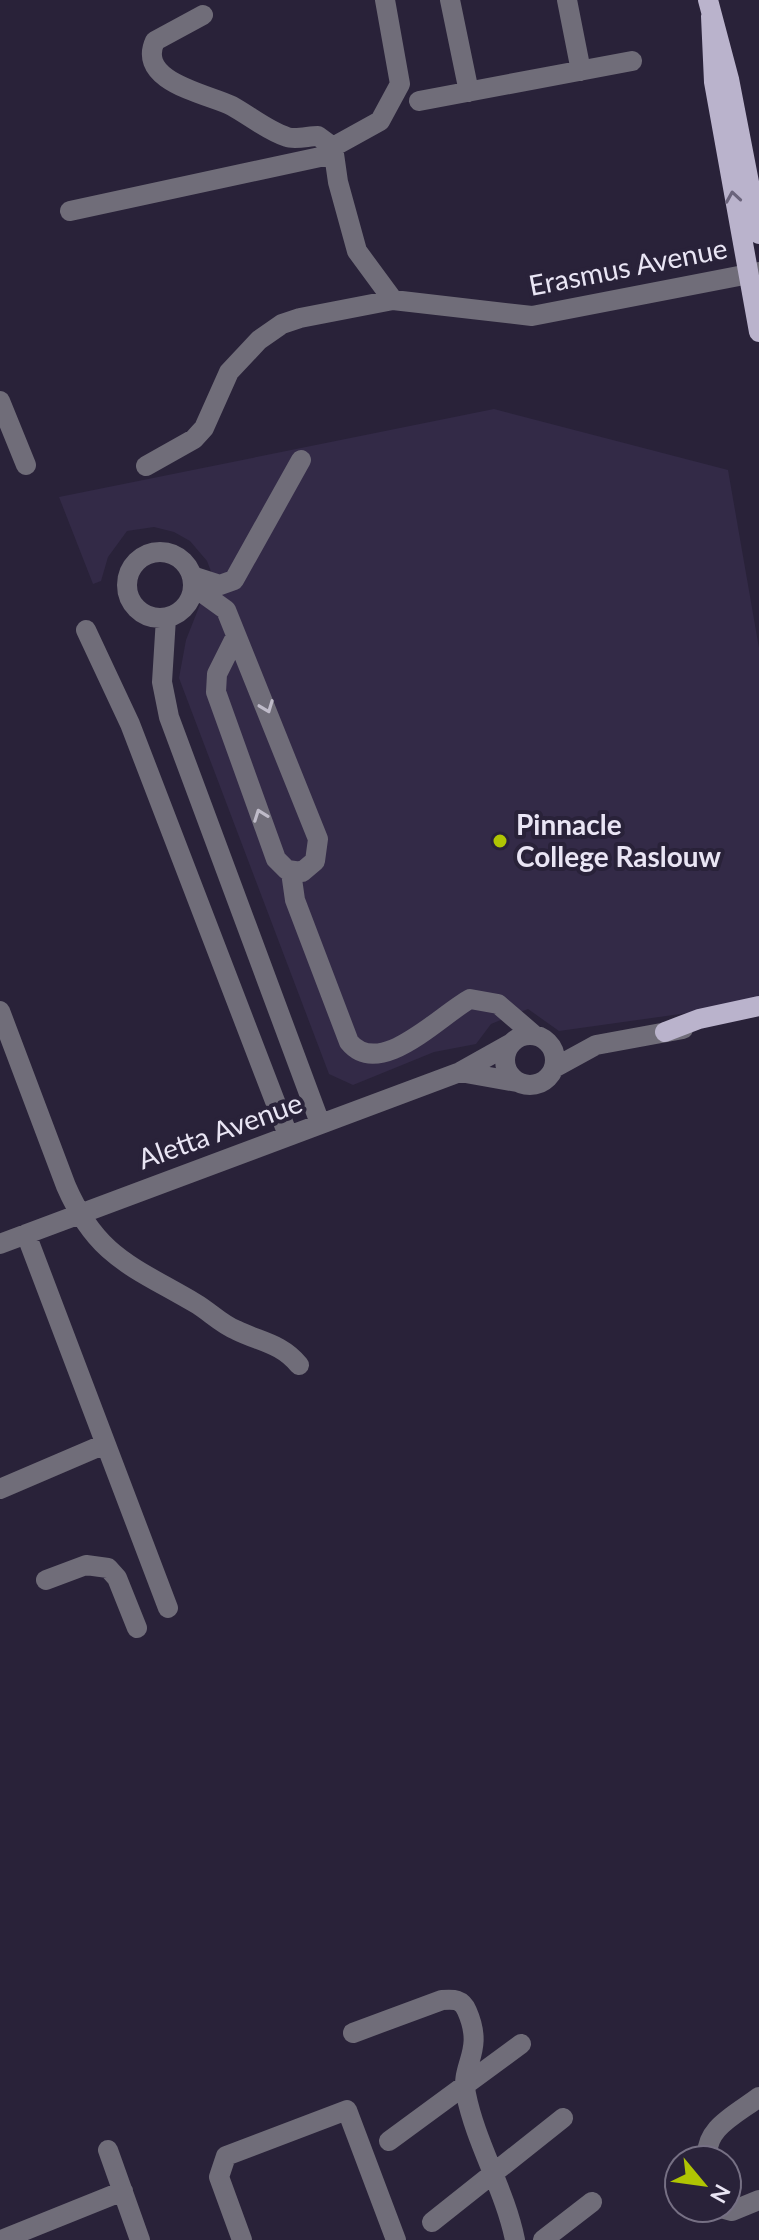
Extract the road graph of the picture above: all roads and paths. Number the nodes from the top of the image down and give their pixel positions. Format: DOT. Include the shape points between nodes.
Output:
graph roads {
  1 [pos="385,0"];
  2 [pos="450,0"];
  3 [pos="567,0"];
  4 [pos="709,8"];
  5 [pos="203,15"];
  6 [pos="632,61"];
  7 [pos="581,71"];
  8 [pos="469,92"];
  9 [pos="419,101"];
  10 [pos="334,151"];
  11 [pos="70,211"];
  12 [pos="759,234"];
  13 [pos="752,273"];
  14 [pos="393,300"];
  15 [pos="759,332"];
  16 [pos="0,401"];
  17 [pos="301,460"];
  18 [pos="26,465"];
  19 [pos="146,466"];
  20 [pos="247,562"];
  21 [pos="193,581"];
  22 [pos="226,610"];
  23 [pos="166,618"];
  24 [pos="86,630"];
  25 [pos="236,636"];
  26 [pos="291,872"];
  27 [pos="759,1006"];
  28 [pos="0,1011"];
  29 [pos="759,1015"];
  30 [pos="665,1032"];
  31 [pos="538,1036"];
  32 [pos="510,1044"];
  33 [pos="596,1045"];
  34 [pos="554,1068"];
  35 [pos="460,1072"];
  36 [pos="517,1082"];
  37 [pos="320,1123"];
  38 [pos="288,1135"];
  39 [pos="78,1213"];
  40 [pos="26,1234"];
  41 [pos="0,1244"];
  42 [pos="299,1365"];
  43 [pos="105,1444"];
  44 [pos="0,1489"];
  45 [pos="153,1570"];
  46 [pos="46,1580"];
  47 [pos="120,1586"];
  48 [pos="168,1608"];
  49 [pos="137,1628"];
  50 [pos="353,2033"];
  51 [pos="521,2044"];
  52 [pos="466,2082"];
  53 [pos="759,2097"];
  54 [pos="563,2118"];
  55 [pos="389,2141"];
  56 [pos="707,2144"];
  57 [pos="108,2150"];
  58 [pos="494,2171"];
  59 [pos="123,2191"];
  60 [pos="592,2202"];
  61 [pos="432,2222"];
  62 [pos="1,2240"];
  63 [pos="140,2240"];
  64 [pos="242,2240"];
  65 [pos="396,2240"];
  66 [pos="515,2240"];
  67 [pos="543,2240"];
  1 -- 10 [label="street" via="400,84 380,121"];
  2 -- 8 [label="street"];
  3 -- 7 [label="street"];
  4 -- 12 [label="main road" via="729,79"];
  13 -- 4 [label="main road, one-way" via="714,82"];
  5 -- 10 [label="street" via="155,41 156,68 178,85 228,104 289,138 318,136"];
  6 -- 7 [label="street"];
  7 -- 8 [label="street"];
  8 -- 9 [label="street"];
  10 -- 11 [label="street"];
  10 -- 14 [label="street" via="357,251"];
  13 -- 14 [label="street, Erasmus Avenue" via="525,317"];
  13 -- 15 [label="main road"];
  14 -- 19 [label="street, Erasmus Avenue" via="282,324 229,372 194,439"];
  16 -- 18 [label="street"];
  17 -- 20 [label="street"];
  20 -- 21 [label="street" via="225,585"];
  20 -- 22 [label="street"];
  21 -- 22 [label="street"];
  21 -- 23 [label="street" via="185,607"];
  21 -- 23 [label="street" via="187,565 169,553 148,554 132,568 130,600 145,615"];
  22 -- 25 [label="street"];
  23 -- 37 [label="street" via="162,682 169,717"];
  24 -- 38 [label="street" via="130,724"];
  26 -- 25 [label="street, one-way" via="276,859 216,692 217,674"];
  25 -- 26 [label="street, one-way" via="320,846 311,866"];
  26 -- 31 [label="street" via="295,900 357,1051 387,1051 425,1033 470,999 498,1004"];
  27 -- 30 [label="main road"];
  28 -- 39 [label="street"];
  29 -- 30 [label="street"];
  30 -- 33 [label="street"];
  31 -- 32 [label="street"];
  31 -- 33 [label="street"];
  31 -- 34 [label="street" via="554,1051"];
  32 -- 35 [label="street, Aletta Avenue"];
  32 -- 36 [label="street" via="506,1069"];
  33 -- 34 [label="street"];
  34 -- 36 [label="street" via="535,1085"];
  35 -- 36 [label="street, Aletta Avenue"];
  35 -- 37 [label="street, Aletta Avenue"];
  37 -- 38 [label="street, Aletta Avenue"];
  38 -- 39 [label="street, Aletta Avenue"];
  39 -- 40 [label="street, Aletta Avenue"];
  39 -- 42 [label="street" via="99,1243 132,1269 234,1330 279,1346"];
  40 -- 41 [label="street, Aletta Avenue"];
  40 -- 43 [label="street"];
  43 -- 44 [label="street"];
  43 -- 45 [label="street"];
  45 -- 47 [label="street"];
  45 -- 48 [label="street"];
  46 -- 47 [label="street" via="98,1564 108,1568"];
  47 -- 49 [label="street"];
  50 -- 52 [label="street" via="442,2000 459,2001 466,2007 475,2041"];
  51 -- 52 [label="street"];
  52 -- 55 [label="street"];
  52 -- 58 [label="street"];
  53 -- 56 [label="street" via="713,2132"];
  54 -- 58 [label="street"];
  57 -- 59 [label="street"];
  58 -- 61 [label="street"];
  58 -- 66 [label="street"];
  59 -- 62 [label="street"];
  59 -- 63 [label="street"];
  60 -- 67 [label="street"];
  64 -- 65 [label="street" via="219,2177 226,2156 347,2110"];
}
